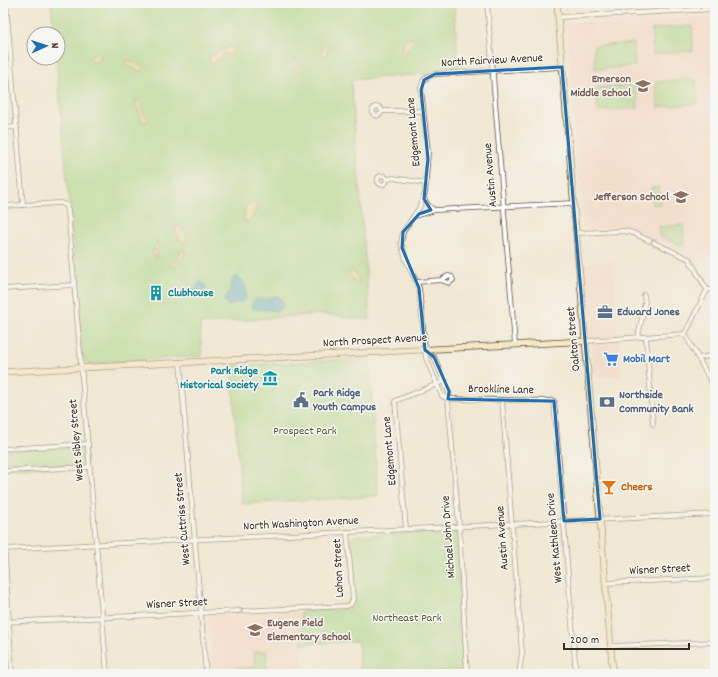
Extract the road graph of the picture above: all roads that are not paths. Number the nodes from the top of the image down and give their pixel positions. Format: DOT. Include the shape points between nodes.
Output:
graph roads {
  1 [pos="6,3"];
  2 [pos="487,3"];
  3 [pos="557,3"];
  4 [pos="672,3"];
  5 [pos="715,9"];
  6 [pos="672,10"];
  7 [pos="559,17"];
  8 [pos="9,38"];
  9 [pos="3,39"];
  10 [pos="562,67"];
  11 [pos="492,70"];
  12 [pos="424,80"];
  13 [pos="382,111"];
  14 [pos="423,111"];
  15 [pos="17,127"];
  16 [pos="3,128"];
  17 [pos="387,179"];
  18 [pos="426,183"];
  19 [pos="424,198"];
  20 [pos="574,203"];
  21 [pos="23,205"];
  22 [pos="3,206"];
  23 [pos="504,208"];
  24 [pos="434,210"];
  25 [pos="414,216"];
  26 [pos="576,233"];
  27 [pos="441,280"];
  28 [pos="418,282"];
  29 [pos="74,285"];
  30 [pos="3,289"];
  31 [pos="715,289"];
  32 [pos="707,290"];
  33 [pos="644,295"];
  34 [pos="685,334"];
  35 [pos="638,337"];
  36 [pos="646,337"];
  37 [pos="586,341"];
  38 [pos="514,344"];
  39 [pos="425,350"];
  40 [pos="715,355"];
  41 [pos="699,358"];
  42 [pos="180,362"];
  43 [pos="81,368"];
  44 [pos="3,372"];
  45 [pos="444,381"];
  46 [pos="437,384"];
  47 [pos="715,389"];
  48 [pos="448,399"];
  49 [pos="502,400"];
  50 [pos="554,401"];
  51 [pos="653,424"];
  52 [pos="88,444"];
  53 [pos="3,449"];
  54 [pos="90,467"];
  55 [pos="3,471"];
  56 [pos="715,514"];
  57 [pos="600,519"];
  58 [pos="3,521"];
  59 [pos="564,521"];
  60 [pos="512,524"];
  61 [pos="459,526"];
  62 [pos="406,529"];
  63 [pos="347,532"];
  64 [pos="195,540"];
  65 [pos="96,544"];
  66 [pos="4,549"];
  67 [pos="715,578"];
  68 [pos="605,583"];
  69 [pos="351,604"];
  70 [pos="201,613"];
  71 [pos="102,618"];
  72 [pos="3,622"];
  73 [pos="9,622"];
  74 [pos="715,642"];
  75 [pos="611,646"];
  76 [pos="467,673"];
  77 [pos="12,674"];
  78 [pos="107,674"];
  79 [pos="206,674"];
  80 [pos="438,674"];
  81 [pos="519,674"];
  82 [pos="576,674"];
  83 [pos="613,674"];
  1 -- 8 [label="street"];
  2 -- 11 [label="street, Austin Avenue"];
  3 -- 7 [label="main road, Oakton Street"];
  4 -- 6 [label="street"];
  5 -- 6 [label="street"];
  6 -- 7 [label="street"];
  7 -- 10 [label="main road, Oakton Street"];
  8 -- 9 [label="street"];
  8 -- 15 [label="street"];
  10 -- 11 [label="street, North Fairview Avenue"];
  10 -- 20 [label="main road, Oakton Street"];
  11 -- 12 [label="street, North Fairview Avenue" via="435,74"];
  11 -- 23 [label="street, Austin Avenue"];
  12 -- 14 [label="street, Edgemont Lane" via="421,90"];
  13 -- 14 [label="street"];
  14 -- 18 [label="street, Edgemont Lane" via="428,147"];
  15 -- 16 [label="street"];
  15 -- 21 [label="street"];
  17 -- 18 [label="street, Edgemont Lane"];
  18 -- 19 [label="street, Edgemont Lane"];
  19 -- 24 [label="street"];
  19 -- 25 [label="street, Edgemont Lane"];
  20 -- 23 [label="street"];
  20 -- 26 [label="main road, Oakton Street"];
  21 -- 22 [label="street"];
  21 -- 29 [label="street, West Sibley Street" via="66,205"];
  23 -- 24 [label="street"];
  23 -- 38 [label="street, Austin Avenue"];
  24 -- 25 [label="street"];
  25 -- 28 [label="street, Edgemont Lane" via="403,232 401,243 406,260"];
  32 -- 26 [label="street, one-way" via="689,258 629,231"];
  26 -- 37 [label="main road, Oakton Street"];
  27 -- 28 [label="street"];
  28 -- 39 [label="street, Edgemont Lane"];
  29 -- 30 [label="street"];
  29 -- 43 [label="street, West Sibley Street"];
  31 -- 32 [label="street"];
  32 -- 34 [label="street"];
  33 -- 35 [label="street" via="645,303"];
  34 -- 36 [label="street, North Prospect Avenue"];
  34 -- 41 [label="street"];
  35 -- 36 [label="street, North Prospect Avenue"];
  35 -- 37 [label="street, North Prospect Avenue"];
  36 -- 51 [label="street"];
  37 -- 38 [label="main road, North Prospect Avenue"];
  37 -- 57 [label="main road, Oakton Street"];
  38 -- 39 [label="main road, North Prospect Avenue"];
  39 -- 42 [label="main road, North Prospect Avenue"];
  39 -- 45 [label="street, Michael John Drive" via="434,357"];
  39 -- 46 [label="street"];
  40 -- 41 [label="street"];
  41 -- 47 [label="street"];
  42 -- 43 [label="main road, North Prospect Avenue"];
  42 -- 64 [label="street, West Cuttriss Street"];
  43 -- 44 [label="main road, North Prospect Avenue"];
  43 -- 52 [label="street, West Sibley Street"];
  45 -- 46 [label="street, Edgemont Lane"];
  45 -- 48 [label="street, Michael John Drive" via="449,393"];
  46 -- 48 [label="street" via="442,396"];
  46 -- 62 [label="street, Edgemont Lane" via="396,401"];
  48 -- 49 [label="street, Brookline Lane"];
  48 -- 61 [label="street, Michael John Drive"];
  49 -- 50 [label="street, Brookline Lane"];
  49 -- 60 [label="street, Austin Avenue"];
  50 -- 59 [label="street, West Kathleen Drive"];
  52 -- 53 [label="street"];
  52 -- 54 [label="street, West Sibley Street"];
  54 -- 55 [label="street"];
  54 -- 65 [label="street, West Sibley Street"];
  56 -- 57 [label="street, North Washington Avenue"];
  57 -- 59 [label="street, North Washington Avenue"];
  57 -- 68 [label="main road, Oakton Street"];
  58 -- 66 [label="street"];
  59 -- 60 [label="street, North Washington Avenue"];
  59 -- 82 [label="street, West Kathleen Drive"];
  60 -- 61 [label="street, North Washington Avenue"];
  60 -- 81 [label="street, Austin Avenue" via="522,652"];
  61 -- 62 [label="street, North Washington Avenue"];
  61 -- 76 [label="street, Michael John Drive"];
  62 -- 63 [label="street, North Washington Avenue"];
  63 -- 64 [label="street, North Washington Avenue"];
  63 -- 69 [label="street, Lahon Street"];
  64 -- 65 [label="street, North Washington Avenue"];
  64 -- 70 [label="street, West Cuttriss Street"];
  65 -- 66 [label="street, North Washington Avenue"];
  65 -- 71 [label="street, West Sibley Street"];
  66 -- 73 [label="street"];
  67 -- 68 [label="street, Wisner Street"];
  68 -- 75 [label="main road, Oakton Street"];
  70 -- 69 [label="street, Wisner Street, one-way"];
  70 -- 71 [label="street, Wisner Street"];
  70 -- 79 [label="street, West Cuttriss Street"];
  71 -- 73 [label="street, Wisner Street"];
  71 -- 78 [label="street, West Sibley Street"];
  72 -- 73 [label="street, Wisner Street"];
  73 -- 77 [label="street"];
  74 -- 75 [label="street"];
  75 -- 83 [label="main road, Oakton Street"];
  76 -- 80 [label="street"];
}
